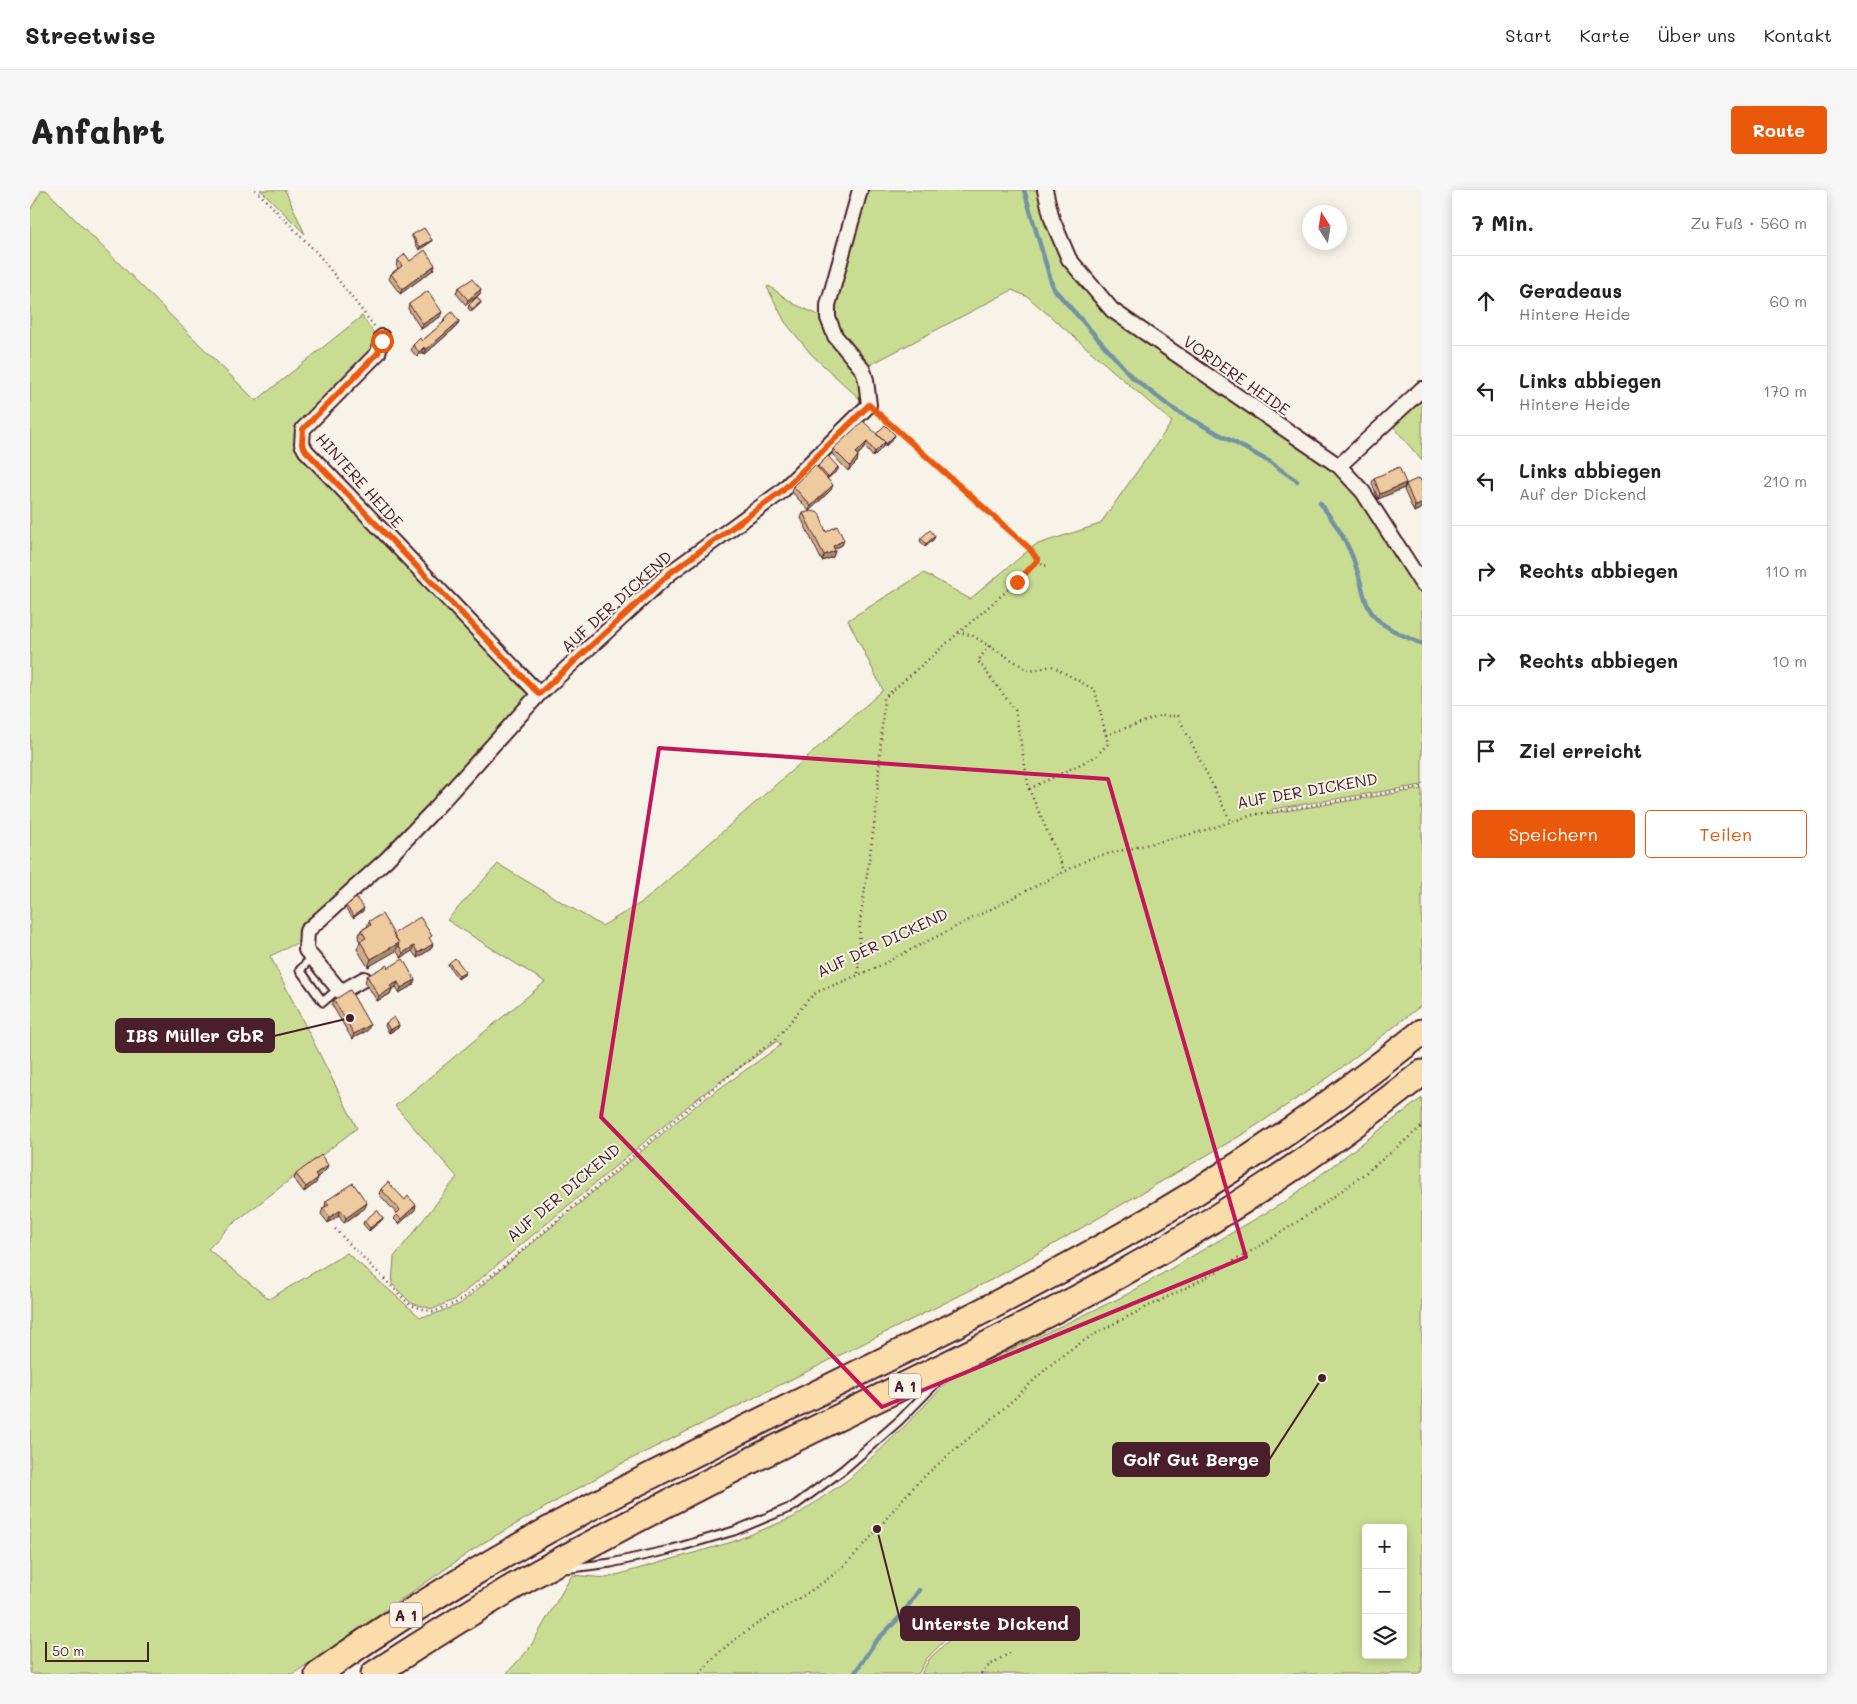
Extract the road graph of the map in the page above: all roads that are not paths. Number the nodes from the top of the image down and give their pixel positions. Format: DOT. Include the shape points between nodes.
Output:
graph roads {
  1 [pos="860,190"];
  2 [pos="1046,190"];
  3 [pos="382,336"];
  4 [pos="1422,389"];
  5 [pos="1339,466"];
  6 [pos="1422,584"];
  7 [pos="539,694"];
  8 [pos="312,957"];
  9 [pos="364,979"];
  10 [pos="338,989"];
  11 [pos="1422,1032"];
  12 [pos="1422,1073"];
  13 [pos="959,1358"];
  14 [pos="539,1572"];
  15 [pos="318,1674"];
  16 [pos="374,1674"];
  1 -- 7 [label="street, AUF DER DICKEND" via="828,305 828,318 836,336 863,370 869,405 781,492 670,573"];
  2 -- 5 [label="street, VORDERE HEIDE" via="1052,219 1069,259 1112,310"];
  3 -- 7 [label="street, HINTERE HEIDE" via="378,353 303,429 302,444"];
  4 -- 5 [label="street"];
  5 -- 6 [label="street, VORDERE HEIDE" via="1363,492"];
  7 -- 8 [label="street, AUF DER DICKEND" via="386,860 307,931 306,950"];
  8 -- 10 [label="street, AUF DER DICKEND"];
  8 -- 10 [label="lane" via="300,970 323,1002"];
  9 -- 10 [label="street" via="341,992"];
  11 -- 15 [label="highway, A 1" via="1326,1106 1159,1214 915,1345 559,1524 434,1596"];
  12 -- 13 [label="highway, A 1" via="1332,1142 1171,1244"];
  13 -- 14 [label="highway, A 1" via="764,1454"];
  13 -- 14 [label="lane" via="900,1420 844,1469 794,1506 734,1531 670,1550 611,1564"];
  14 -- 16 [label="highway, A 1"];
}
